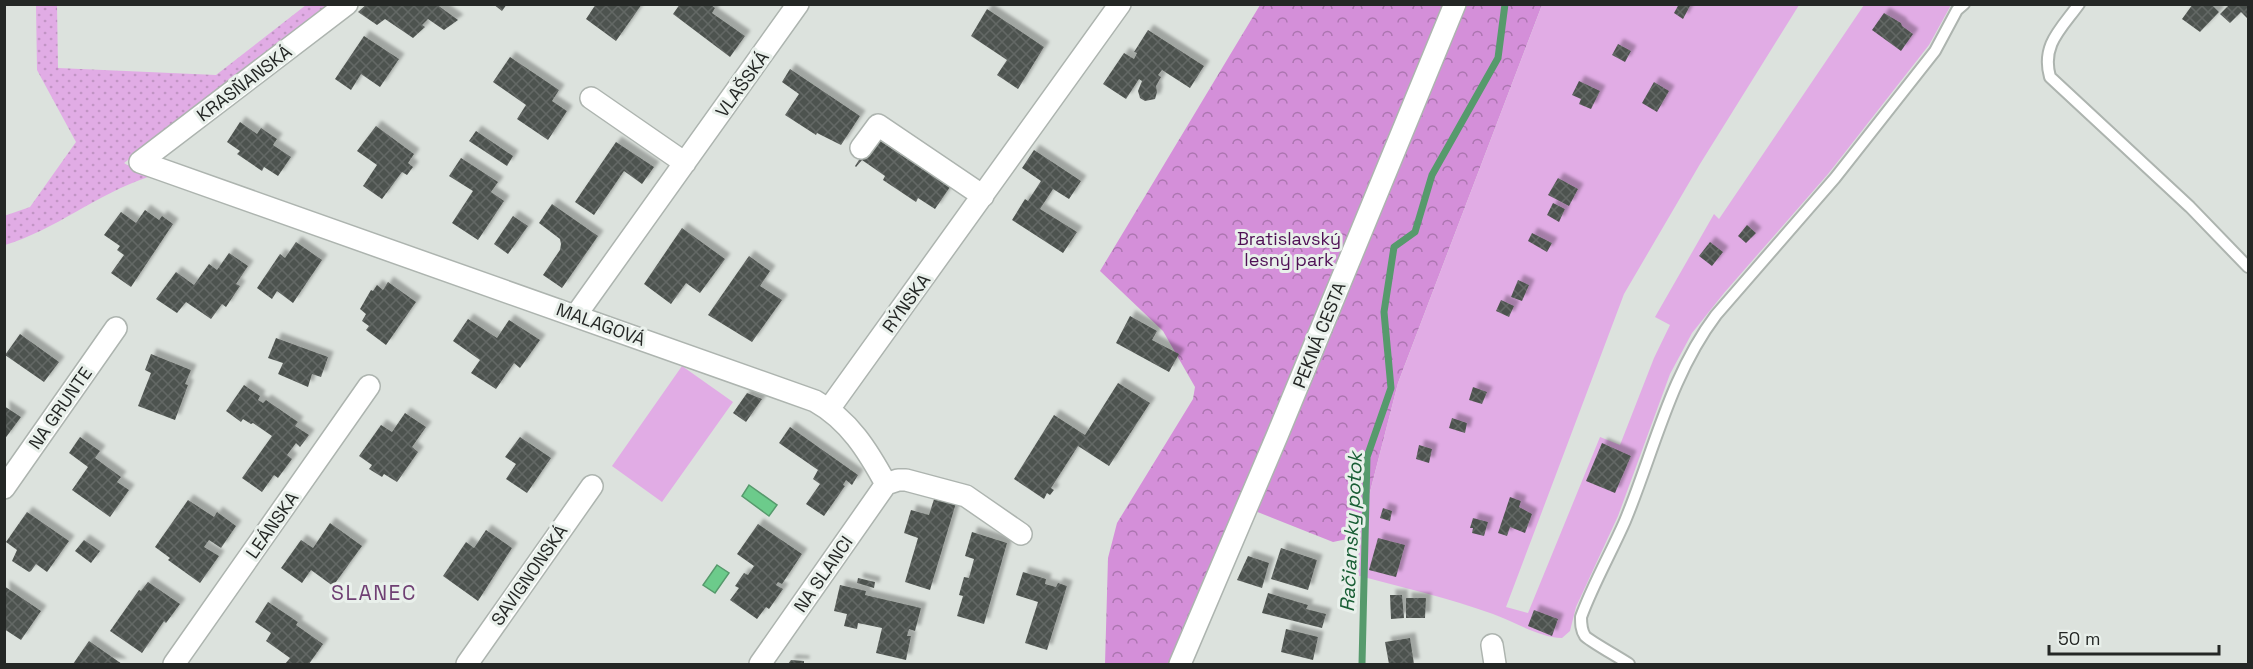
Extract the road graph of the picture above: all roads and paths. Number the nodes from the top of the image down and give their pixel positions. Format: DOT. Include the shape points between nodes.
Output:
graph roads {
  1 [pos="347,4"];
  2 [pos="798,4"];
  3 [pos="1120,4"];
  4 [pos="1455,4"];
  5 [pos="1964,4"];
  6 [pos="2079,4"];
  7 [pos="591,98"];
  8 [pos="861,148"];
  9 [pos="140,162"];
  10 [pos="685,163"];
  11 [pos="982,196"];
  12 [pos="2248,267"];
  13 [pos="576,315"];
  14 [pos="116,328"];
  15 [pos="369,386"];
  16 [pos="829,409"];
  17 [pos="886,484"];
  18 [pos="592,486"];
  19 [pos="4,488"];
  20 [pos="1021,534"];
  21 [pos="174,664"];
  22 [pos="467,664"];
  23 [pos="760,664"];
  24 [pos="1180,664"];
  25 [pos="1629,664"];
  1 -- 9 [label="street, KRASŇANSKÁ"];
  2 -- 10 [label="street, VLAŠSKÁ"];
  3 -- 11 [label="street, RÝNSKA"];
  4 -- 24 [label="street, PEKNÁ CESTA"];
  5 -- 25 [label="lane" via="1956,10 1935,51 1843,169 1699,337 1678,378 1625,520 1581,617 1580,626 1586,637"];
  6 -- 12 [label="lane" via="2049,47 2046,63 2050,77 2190,207"];
  7 -- 10 [label="street"];
  8 -- 11 [label="street" via="878,125"];
  9 -- 13 [label="street, MALAGOVÁ"];
  10 -- 13 [label="street, VLAŠSKÁ"];
  11 -- 16 [label="street, RÝNSKA"];
  13 -- 16 [label="street, MALAGOVÁ"];
  14 -- 19 [label="street, NA GRUNTE"];
  15 -- 21 [label="street, LEÁNSKA"];
  16 -- 17 [label="street, MALAGOVÁ" via="863,444"];
  17 -- 20 [label="street" via="906,480 966,496"];
  17 -- 23 [label="street, NA SLANCI"];
  18 -- 22 [label="street, SAVIGNONSKÁ"];
}
